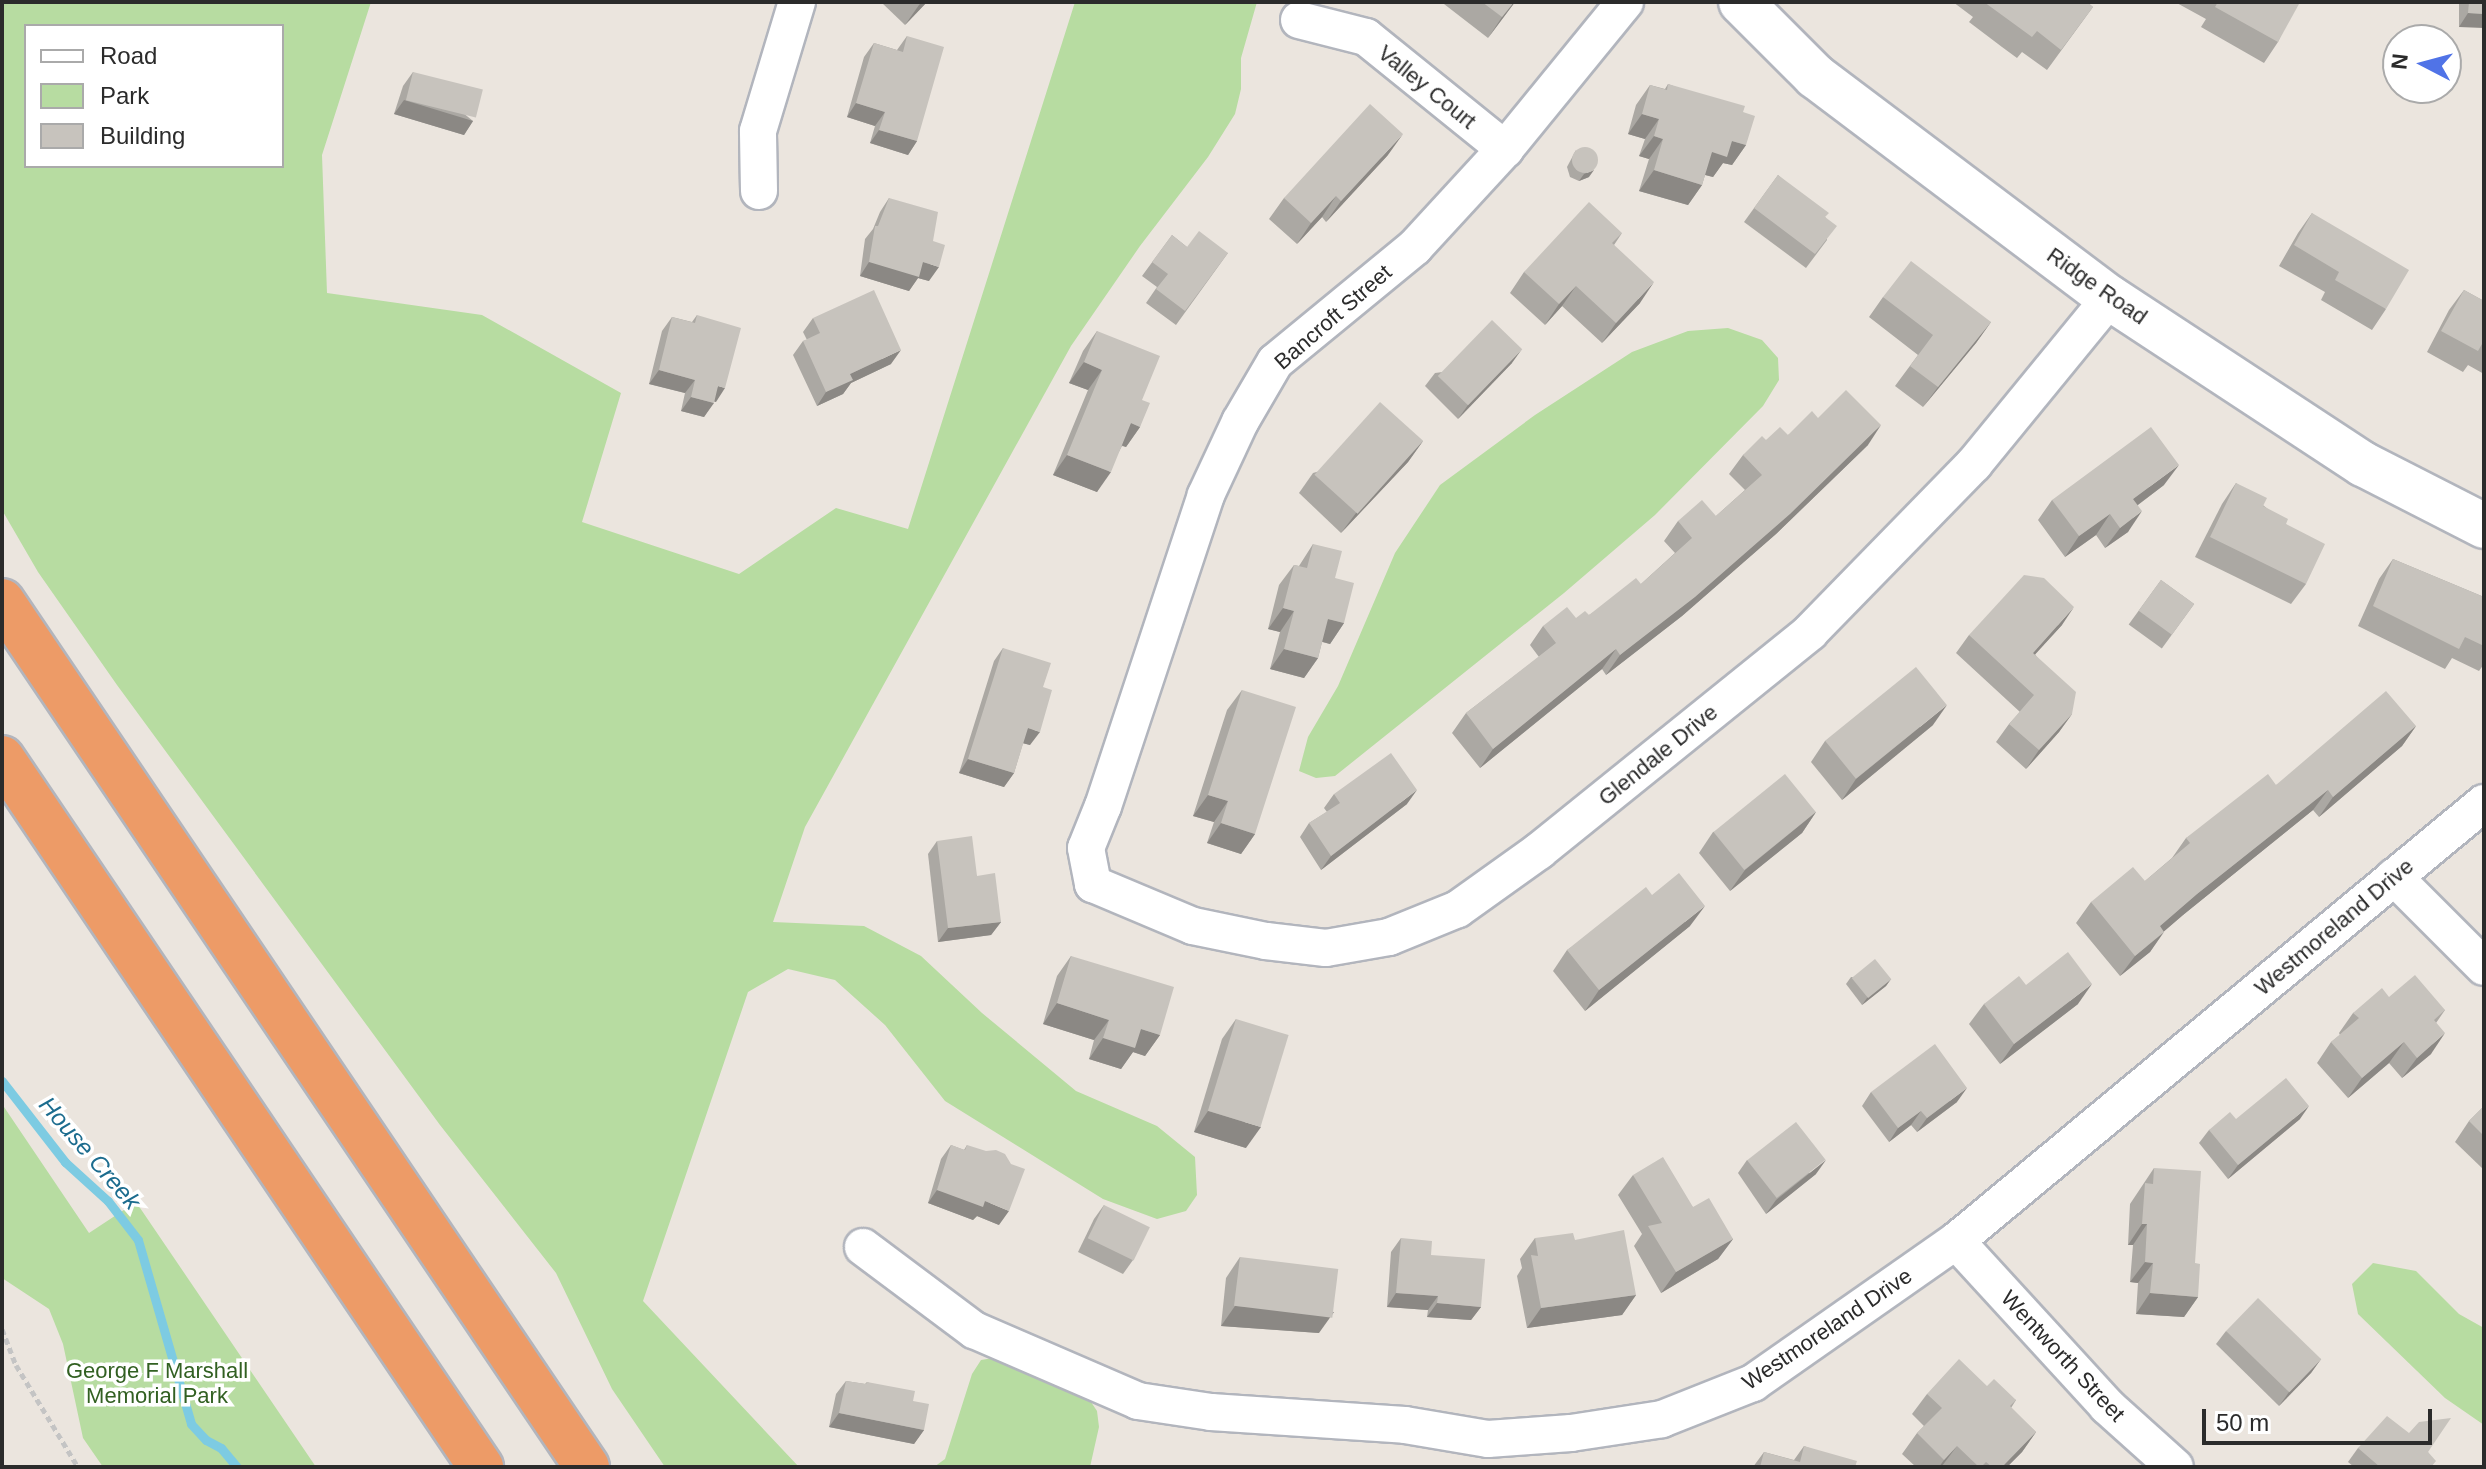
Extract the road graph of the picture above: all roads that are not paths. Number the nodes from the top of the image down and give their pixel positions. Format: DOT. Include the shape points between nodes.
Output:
graph roads {
  1 [pos="797,2"];
  2 [pos="1625,2"];
  3 [pos="1741,2"];
  4 [pos="1299,20"];
  5 [pos="1505,149"];
  6 [pos="759,191"];
  7 [pos="2110,298"];
  8 [pos="2484,526"];
  9 [pos="2,601"];
  10 [pos="2,758"];
  11 [pos="2484,803"];
  12 [pos="1091,874"];
  13 [pos="2394,877"];
  14 [pos="2484,967"];
  15 [pos="1956,1241"];
  16 [pos="863,1247"];
  17 [pos="1485,1453"];
  18 [pos="481,1467"];
  19 [pos="587,1467"];
  20 [pos="2175,1467"];
  1 -- 6 [label="street" via="758,131"];
  2 -- 5 [label="street, Bancroft Street"];
  3 -- 7 [label="street, Ridge Road" via="1815,76"];
  4 -- 5 [label="street, Valley Court" via="1366,37"];
  5 -- 12 [label="street, Bancroft Street" via="1415,247 1275,362 1240,422 1206,495 1086,848"];
  7 -- 8 [label="street, Ridge Road" via="2363,464"];
  7 -- 12 [label="street, Glendale Drive" via="1974,464 1810,632 1539,851 1458,909 1389,937 1326,948 1193,926 1093,884"];
  9 -- 19 [label="highway"];
  10 -- 18 [label="highway"];
  11 -- 13 [label="street, Westmoreland Drive"];
  13 -- 14 [label="street"];
  13 -- 15 [label="street, Westmoreland Drive"];
  15 -- 17 [label="street, Westmoreland Drive" via="1753,1383 1662,1419"];
  15 -- 20 [label="street, Wentworth Street" via="2107,1406"];
  16 -- 17 [label="street, Westmoreland Drive" via="974,1330 1138,1401 1211,1412 1405,1425"];
}
